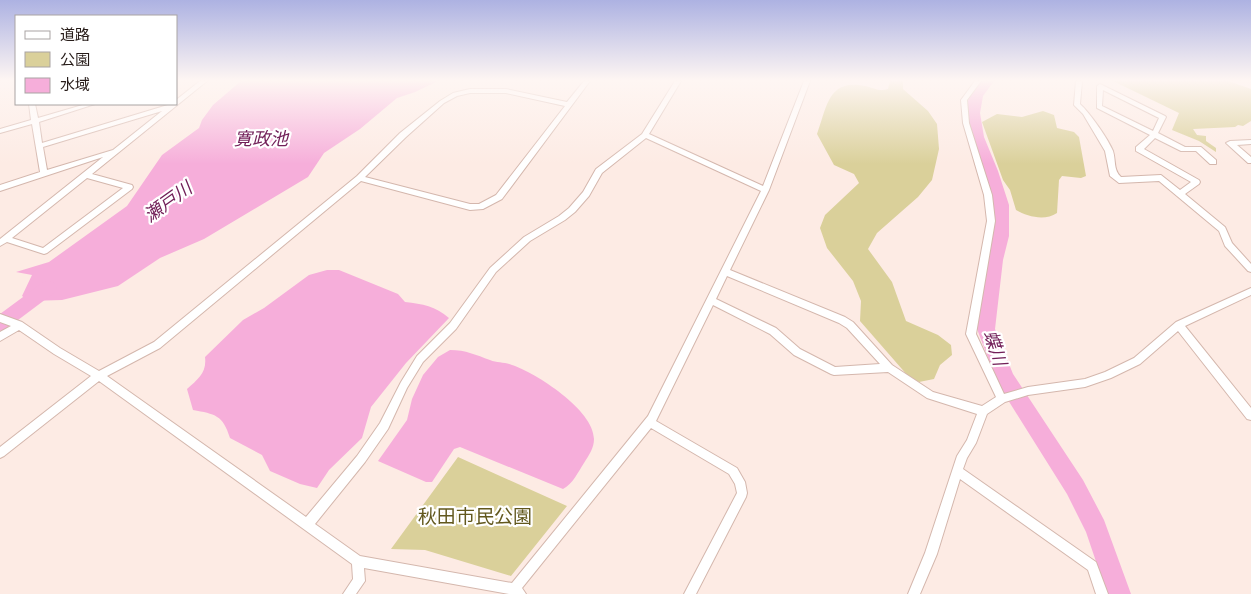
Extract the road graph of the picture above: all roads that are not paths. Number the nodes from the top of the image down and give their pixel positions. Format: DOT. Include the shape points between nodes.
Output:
graph roads {
  1 [pos="33,109"];
  2 [pos="75,109"];
  3 [pos="160,109"];
  4 [pos="169,109"];
  5 [pos="434,109"];
  6 [pos="567,109"];
  7 [pos="661,109"];
  8 [pos="796,109"];
  9 [pos="965,109"];
  10 [pos="1081,109"];
  11 [pos="1102,109"];
  12 [pos="1145,109"];
  13 [pos="35,120"];
  14 [pos="0,131"];
  15 [pos="645,135"];
  16 [pos="1154,135"];
  17 [pos="1251,142"];
  18 [pos="40,146"];
  19 [pos="117,150"];
  20 [pos="1251,161"];
  21 [pos="1213,162"];
  22 [pos="44,173"];
  23 [pos="87,175"];
  24 [pos="360,178"];
  25 [pos="0,188"];
  26 [pos="765,190"];
  27 [pos="1179,194"];
  28 [pos="4,241"];
  29 [pos="1251,269"];
  30 [pos="724,271"];
  31 [pos="1251,291"];
  32 [pos="710,300"];
  33 [pos="0,318"];
  34 [pos="19,325"];
  35 [pos="1179,325"];
  36 [pos="0,337"];
  37 [pos="890,368"];
  38 [pos="99,376"];
  39 [pos="1002,399"];
  40 [pos="983,411"];
  41 [pos="1251,416"];
  42 [pos="649,422"];
  43 [pos="0,453"];
  44 [pos="958,472"];
  45 [pos="308,524"];
  46 [pos="358,561"];
  47 [pos="517,591"];
  48 [pos="349,594"];
  49 [pos="690,594"];
  50 [pos="914,594"];
  51 [pos="1102,594"];
  1 -- 13 [label="street"];
  2 -- 13 [label="street"];
  3 -- 18 [label="street"];
  4 -- 19 [label="street"];
  5 -- 24 [label="street"];
  6 -- 24 [label="street" via="499,197 480,207"];
  7 -- 15 [label="street"];
  8 -- 26 [label="street"];
  9 -- 39 [label="street" via="966,123 988,195 991,222 972,334"];
  10 -- 27 [label="street" via="1110,151 1113,174 1119,180 1161,178"];
  11 -- 16 [label="street"];
  12 -- 16 [label="street" via="1162,117"];
  13 -- 14 [label="street"];
  13 -- 18 [label="street"];
  15 -- 26 [label="street"];
  15 -- 45 [label="street" via="599,171 572,210 527,239 493,270 453,326 420,359 384,426"];
  16 -- 21 [label="street" via="1184,150 1198,149"];
  16 -- 27 [label="street" via="1139,149 1196,182"];
  17 -- 20 [label="street" via="1230,143"];
  18 -- 22 [label="street"];
  19 -- 22 [label="street"];
  19 -- 23 [label="street"];
  22 -- 25 [label="street"];
  23 -- 28 [label="street"];
  23 -- 28 [label="street" via="129,187 44,251"];
  24 -- 38 [label="street" via="157,346"];
  26 -- 30 [label="street"];
  27 -- 29 [label="street" via="1222,229 1228,244"];
  30 -- 32 [label="street"];
  30 -- 37 [label="street" via="842,320"];
  31 -- 35 [label="street"];
  32 -- 37 [label="street" via="773,331 797,352 834,370"];
  32 -- 42 [label="street"];
  33 -- 34 [label="street"];
  34 -- 36 [label="street"];
  34 -- 38 [label="street"];
  35 -- 39 [label="street" via="1137,361 1108,375 1085,383 1028,391"];
  35 -- 41 [label="street"];
  37 -- 40 [label="street" via="930,395"];
  38 -- 43 [label="street"];
  38 -- 45 [label="street"];
  39 -- 40 [label="street"];
  40 -- 44 [label="street"];
  42 -- 47 [label="street"];
  42 -- 49 [label="street" via="733,472 740,482 742,493"];
  44 -- 50 [label="street"];
  44 -- 51 [label="street" via="1092,566"];
  45 -- 46 [label="street"];
  46 -- 47 [label="street"];
  46 -- 48 [label="street" via="359,581"];
}
